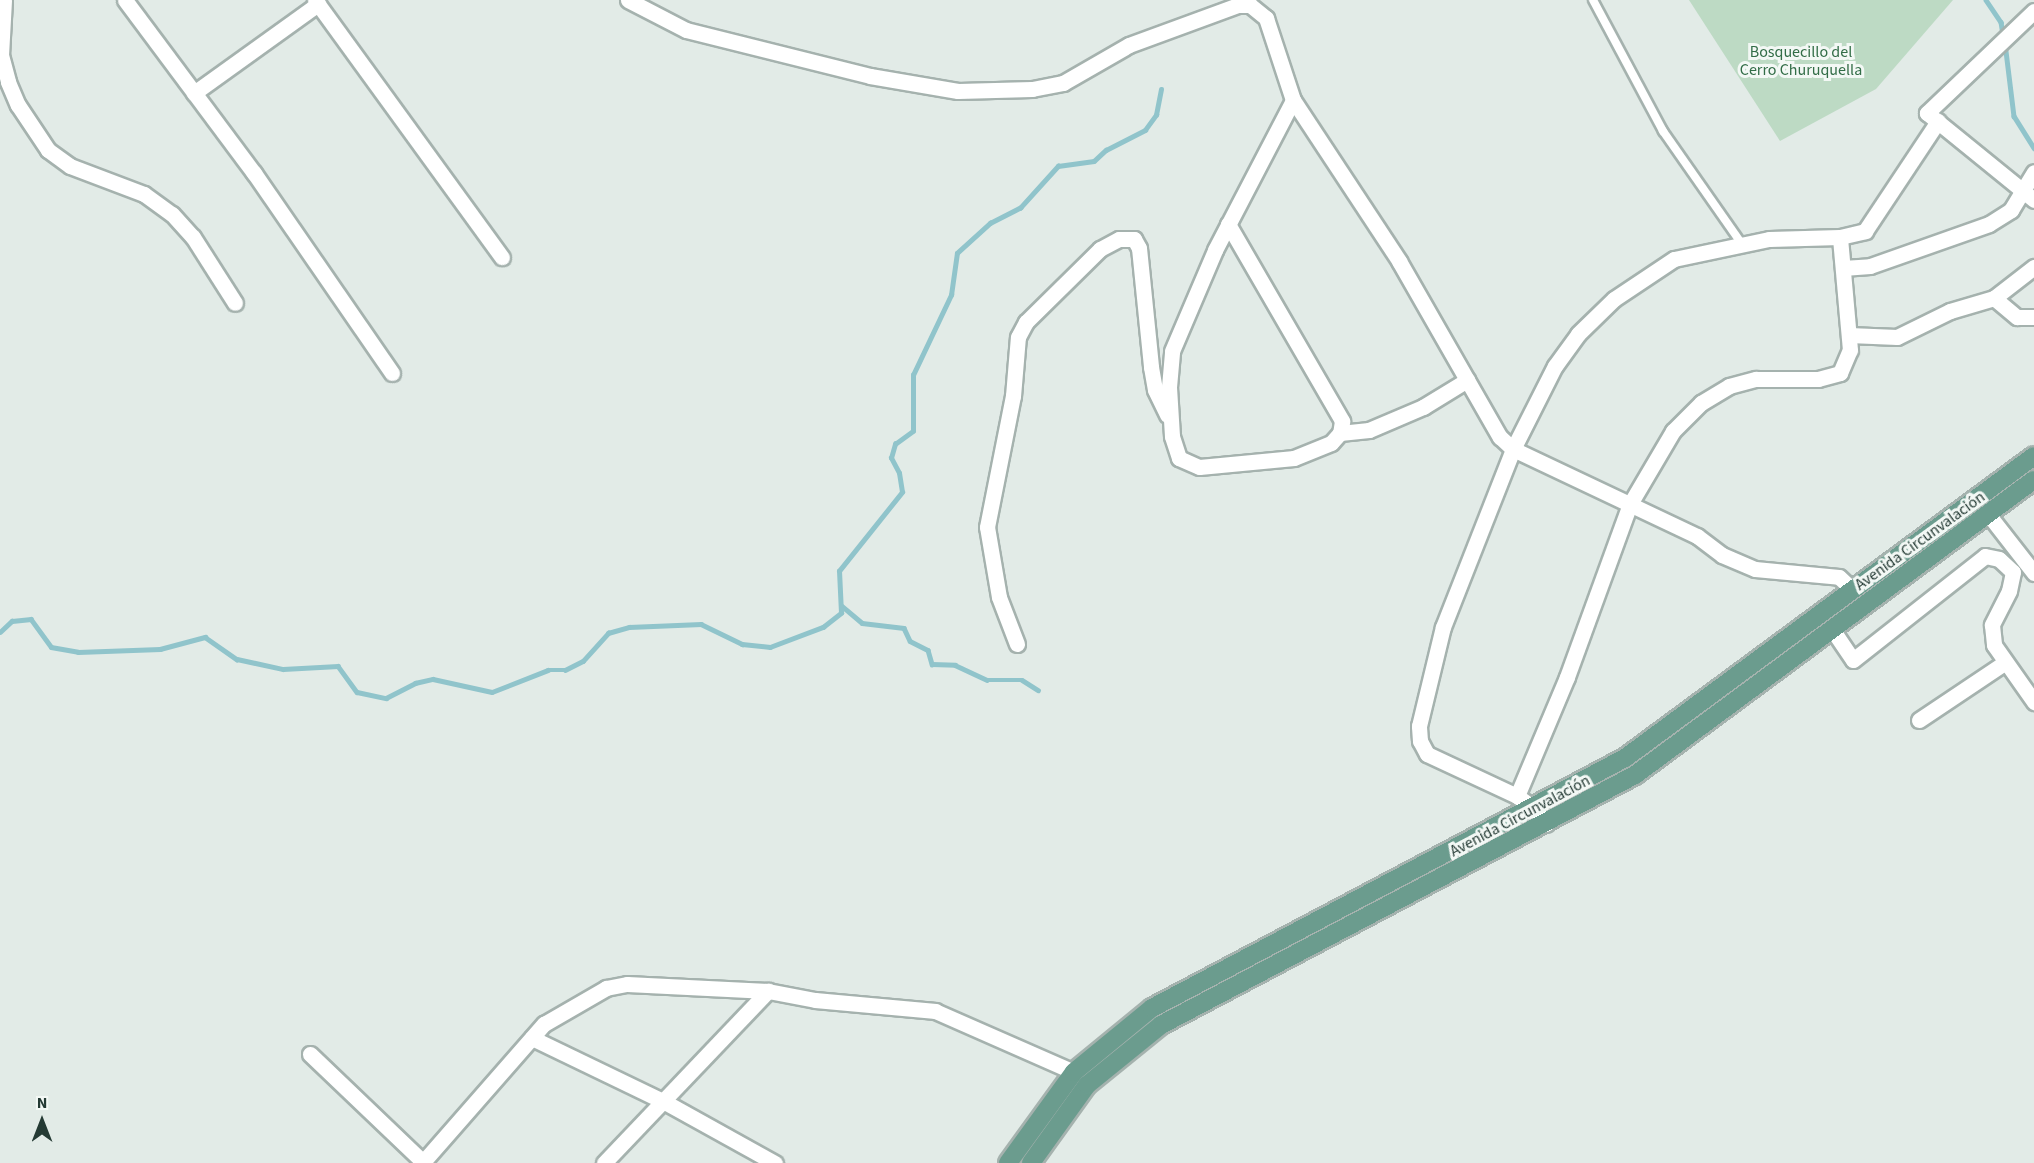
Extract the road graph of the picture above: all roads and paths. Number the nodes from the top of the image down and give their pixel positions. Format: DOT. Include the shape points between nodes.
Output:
graph roads {
  1 [pos="4,0"];
  2 [pos="125,0"];
  3 [pos="628,0"];
  4 [pos="1593,0"];
  5 [pos="316,2"];
  6 [pos="647,6"];
  7 [pos="2034,11"];
  8 [pos="194,93"];
  9 [pos="1293,100"];
  10 [pos="1938,121"];
  11 [pos="2034,172"];
  12 [pos="2022,189"];
  13 [pos="2034,200"];
  14 [pos="1228,224"];
  15 [pos="1840,237"];
  16 [pos="1741,243"];
  17 [pos="502,256"];
  18 [pos="2034,267"];
  19 [pos="1843,268"];
  20 [pos="1994,298"];
  21 [pos="235,303"];
  22 [pos="2034,317"];
  23 [pos="1849,335"];
  24 [pos="392,373"];
  25 [pos="1467,380"];
  26 [pos="1170,424"];
  27 [pos="1340,433"];
  28 [pos="1513,449"];
  29 [pos="2034,456"];
  30 [pos="2034,480"];
  31 [pos="1630,504"];
  32 [pos="1988,514"];
  33 [pos="2034,573"];
  34 [pos="1853,590"];
  35 [pos="1832,629"];
  36 [pos="1017,644"];
  37 [pos="2004,663"];
  38 [pos="2034,702"];
  39 [pos="1920,720"];
  40 [pos="1517,796"];
  41 [pos="1535,809"];
  42 [pos="1546,824"];
  43 [pos="768,991"];
  44 [pos="532,1038"];
  45 [pos="310,1054"];
  46 [pos="1074,1072"];
  47 [pos="663,1101"];
  48 [pos="423,1162"];
  49 [pos="604,1163"];
  50 [pos="775,1163"];
  51 [pos="1008,1163"];
  52 [pos="1031,1163"];
  1 -- 21 [label="street" via="1,55 8,82 48,150 70,166 144,194 172,214 193,237"];
  2 -- 8 [label="street"];
  3 -- 6 [label="street"];
  4 -- 16 [label="lane" via="1663,131"];
  5 -- 8 [label="street"];
  5 -- 17 [label="street"];
  6 -- 9 [label="street" via="686,30 858,74 958,91 1032,89 1063,83 1129,45 1238,5 1250,5 1266,18"];
  7 -- 10 [label="street" via="1927,113"];
  8 -- 24 [label="street"];
  9 -- 14 [label="street"];
  9 -- 25 [label="street" via="1399,261"];
  10 -- 12 [label="street"];
  10 -- 15 [label="street" via="1865,231"];
  11 -- 12 [label="street"];
  12 -- 13 [label="street"];
  12 -- 19 [label="street" via="2011,210 1989,224 1870,266"];
  14 -- 26 [label="street" via="1172,351"];
  14 -- 27 [label="street" via="1342,421"];
  15 -- 16 [label="street"];
  15 -- 19 [label="street"];
  16 -- 28 [label="street" via="1674,259 1614,299 1578,334 1555,366"];
  18 -- 20 [label="street"];
  19 -- 23 [label="street"];
  20 -- 22 [label="street" via="2017,317"];
  20 -- 23 [label="street" via="1950,311 1897,337"];
  23 -- 31 [label="street" via="1850,350 1840,373 1818,379 1756,379 1729,386 1701,403 1673,431"];
  25 -- 27 [label="street" via="1423,407 1369,430"];
  25 -- 28 [label="street" via="1500,437"];
  26 -- 27 [label="street" via="1179,458 1199,467 1294,458 1331,443"];
  26 -- 36 [label="street" via="1155,390 1139,248 1134,239 1119,238 1100,249 1026,322 1018,337 1013,396 987,527 999,597"];
  28 -- 31 [label="street"];
  28 -- 40 [label="street" via="1443,627 1419,726 1426,754"];
  29 -- 34 [label="main road, Avenida Circunvalación"];
  30 -- 32 [label="main road, Avenida Circunvalación"];
  31 -- 34 [label="street" via="1755,569 1824,573 1839,577"];
  31 -- 40 [label="street" via="1567,677"];
  32 -- 33 [label="street"];
  32 -- 35 [label="main road, Avenida Circunvalación"];
  34 -- 41 [label="main road, Avenida Circunvalación" via="1625,758"];
  35 -- 37 [label="street" via="1853,660 1985,556 1999,559 2013,572 2009,591 1992,625 1994,645"];
  35 -- 42 [label="main road, Avenida Circunvalación" via="1635,775"];
  37 -- 38 [label="street"];
  37 -- 39 [label="street"];
  40 -- 41 [label="street"];
  41 -- 42 [label="street"];
  41 -- 46 [label="main road, Avenida Circunvalación" via="1152,1008"];
  42 -- 52 [label="main road, Avenida Circunvalación" via="1161,1025 1087,1085"];
  43 -- 44 [label="street" via="627,984 606,988 571,1005"];
  43 -- 46 [label="street" via="815,1000 935,1011"];
  43 -- 47 [label="street"];
  44 -- 47 [label="street"];
  44 -- 48 [label="street"];
  45 -- 48 [label="street"];
  46 -- 51 [label="main road, Avenida Circunvalación"];
  47 -- 49 [label="street"];
  47 -- 50 [label="street"];
}
